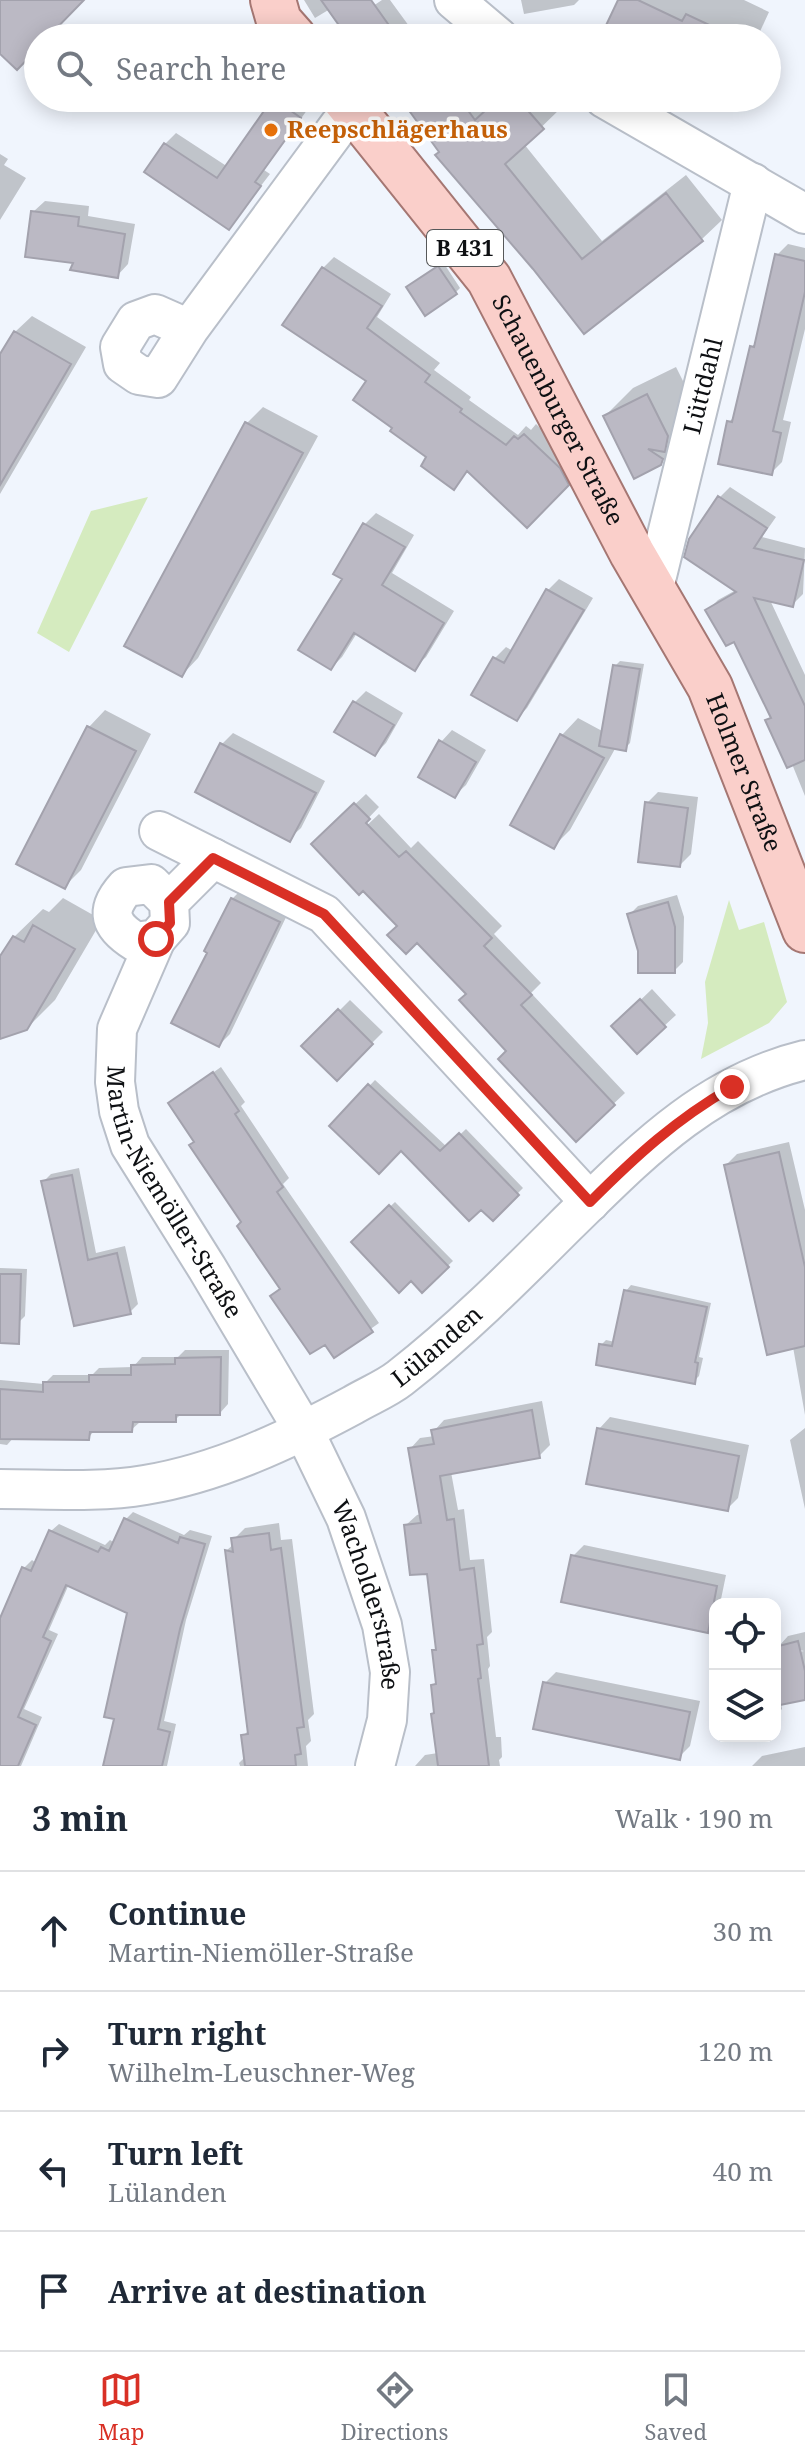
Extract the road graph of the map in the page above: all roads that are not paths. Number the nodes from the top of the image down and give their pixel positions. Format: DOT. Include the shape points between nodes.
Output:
graph roads {
  1 [pos="454,0"];
  2 [pos="482,24"];
  3 [pos="342,112"];
  4 [pos="355,112"];
  5 [pos="629,112"];
  6 [pos="753,183"];
  7 [pos="805,214"];
  8 [pos="189,329"];
  9 [pos="654,588"];
  10 [pos="695,661"];
  11 [pos="159,831"];
  12 [pos="213,858"];
  13 [pos="169,902"];
  14 [pos="805,930"];
  15 [pos="156,939"];
  16 [pos="805,1060"];
  17 [pos="590,1202"];
  18 [pos="304,1431"];
  19 [pos="0,1489"];
  20 [pos="375,1766"];
  1 -- 2 [label="street"];
  3 -- 8 [label="street"];
  4 -- 9 [label="main road, Schauenburger Straße / B 431" via="489,279"];
  5 -- 6 [label="street"];
  6 -- 7 [label="street"];
  6 -- 9 [label="street, Lüttdahl"];
  9 -- 10 [label="main road, Schauenburger Straße / B 431"];
  10 -- 14 [label="main road, Holmer Straße / B 431" via="710,687"];
  11 -- 12 [label="street"];
  12 -- 13 [label="street, Martin-Niemöller-Straße"];
  12 -- 17 [label="street" via="324,914"];
  13 -- 15 [label="street, Martin-Niemöller-Straße" via="170,923"];
  13 -- 15 [label="street" via="151,884 126,887 115,900 112,916 119,932 136,942"];
  15 -- 18 [label="street, Martin-Niemöller-Straße" via="117,1029 119,1111 130,1145"];
  16 -- 17 [label="street, Lülanden" via="732,1087 690,1111"];
  17 -- 18 [label="street, Lülanden" via="478,1312 398,1380"];
  18 -- 19 [label="street, Lülanden" via="213,1468 146,1485"];
  18 -- 20 [label="street, Wacholderstraße" via="346,1518 382,1625 390,1672 387,1720"];
}
